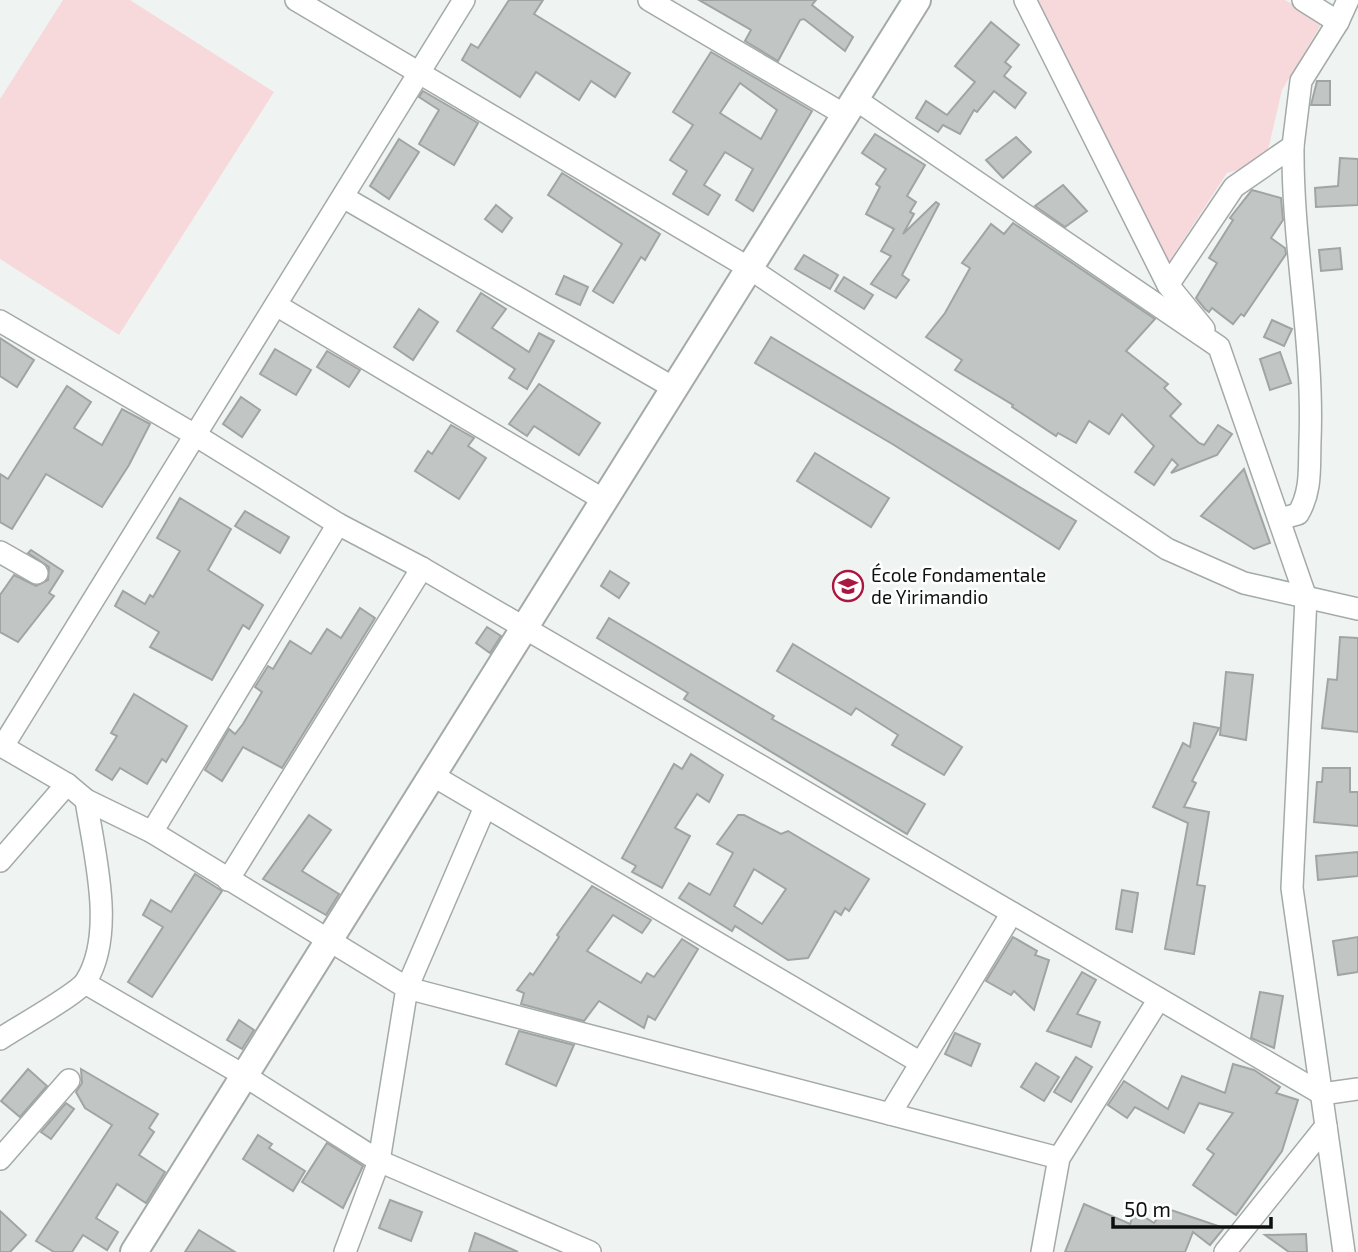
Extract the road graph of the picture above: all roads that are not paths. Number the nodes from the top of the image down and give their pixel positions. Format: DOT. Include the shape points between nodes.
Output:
graph roads {
  1 [pos="296,0"];
  2 [pos="464,0"];
  3 [pos="649,0"];
  4 [pos="917,0"];
  5 [pos="1024,0"];
  6 [pos="1303,0"];
  7 [pos="1348,0"];
  8 [pos="1338,22"];
  9 [pos="419,73"];
  10 [pos="850,107"];
  11 [pos="1293,146"];
  12 [pos="343,197"];
  13 [pos="749,268"];
  14 [pos="1168,285"];
  15 [pos="275,305"];
  16 [pos="0,321"];
  17 [pos="1219,347"];
  18 [pos="674,388"];
  19 [pos="195,435"];
  20 [pos="604,500"];
  21 [pos="1280,519"];
  22 [pos="338,524"];
  23 [pos="0,551"];
  24 [pos="422,568"];
  25 [pos="37,573"];
  26 [pos="1306,598"];
  27 [pos="1358,609"];
  28 [pos="525,628"];
  29 [pos="1,745"];
  30 [pos="432,775"];
  31 [pos="67,784"];
  32 [pos="86,800"];
  33 [pos="485,807"];
  34 [pos="152,832"];
  35 [pos="0,861"];
  36 [pos="228,880"];
  37 [pos="1012,913"];
  38 [pos="329,941"];
  39 [pos="85,983"];
  40 [pos="407,988"];
  41 [pos="1159,999"];
  42 [pos="0,1039"];
  43 [pos="921,1063"];
  44 [pos="244,1076"];
  45 [pos="69,1080"];
  46 [pos="1358,1089"];
  47 [pos="1322,1094"];
  48 [pos="890,1114"];
  49 [pos="1326,1126"];
  50 [pos="1059,1158"];
  51 [pos="0,1159"];
  52 [pos="379,1161"];
  53 [pos="134,1252"];
  54 [pos="345,1252"];
  55 [pos="590,1252"];
  56 [pos="1042,1252"];
  57 [pos="1224,1252"];
  58 [pos="1344,1252"];
  1 -- 9 [label="street"];
  2 -- 9 [label="street"];
  3 -- 10 [label="street"];
  4 -- 10 [label="street"];
  5 -- 14 [label="street"];
  6 -- 8 [label="street"];
  7 -- 8 [label="street"];
  8 -- 11 [label="street" via="1301,81"];
  9 -- 12 [label="street"];
  9 -- 13 [label="street"];
  10 -- 13 [label="street"];
  10 -- 17 [label="street"];
  11 -- 14 [label="street" via="1234,187"];
  11 -- 21 [label="street" via="1292,194 1312,388 1308,496 1298,514"];
  12 -- 15 [label="street"];
  12 -- 18 [label="street"];
  13 -- 18 [label="street"];
  13 -- 26 [label="street" via="1167,549 1244,583"];
  14 -- 17 [label="street"];
  15 -- 19 [label="street"];
  15 -- 20 [label="street"];
  16 -- 19 [label="street"];
  17 -- 21 [label="street"];
  18 -- 20 [label="street"];
  19 -- 22 [label="street"];
  19 -- 29 [label="street"];
  20 -- 28 [label="street"];
  21 -- 26 [label="street"];
  22 -- 24 [label="street"];
  22 -- 34 [label="street"];
  23 -- 25 [label="street"];
  24 -- 28 [label="street"];
  24 -- 36 [label="street"];
  26 -- 27 [label="street"];
  26 -- 47 [label="street" via="1292,888"];
  28 -- 30 [label="street"];
  28 -- 37 [label="street"];
  29 -- 31 [label="street"];
  30 -- 33 [label="street"];
  30 -- 38 [label="street"];
  31 -- 32 [label="street"];
  31 -- 35 [label="street"];
  32 -- 34 [label="street"];
  32 -- 39 [label="street" via="101,903 100,942"];
  33 -- 40 [label="street"];
  33 -- 43 [label="street"];
  34 -- 36 [label="street"];
  36 -- 38 [label="street"];
  37 -- 41 [label="street"];
  37 -- 43 [label="street"];
  38 -- 40 [label="street"];
  38 -- 44 [label="street"];
  39 -- 42 [label="street"];
  39 -- 44 [label="street"];
  40 -- 48 [label="street"];
  40 -- 52 [label="street"];
  41 -- 47 [label="street"];
  41 -- 50 [label="street"];
  43 -- 48 [label="street"];
  44 -- 52 [label="street"];
  44 -- 53 [label="street"];
  45 -- 51 [label="street"];
  46 -- 47 [label="street"];
  47 -- 49 [label="street"];
  48 -- 50 [label="street"];
  49 -- 57 [label="street"];
  49 -- 58 [label="street"];
  50 -- 56 [label="street"];
  52 -- 54 [label="street"];
  52 -- 55 [label="street"];
}
